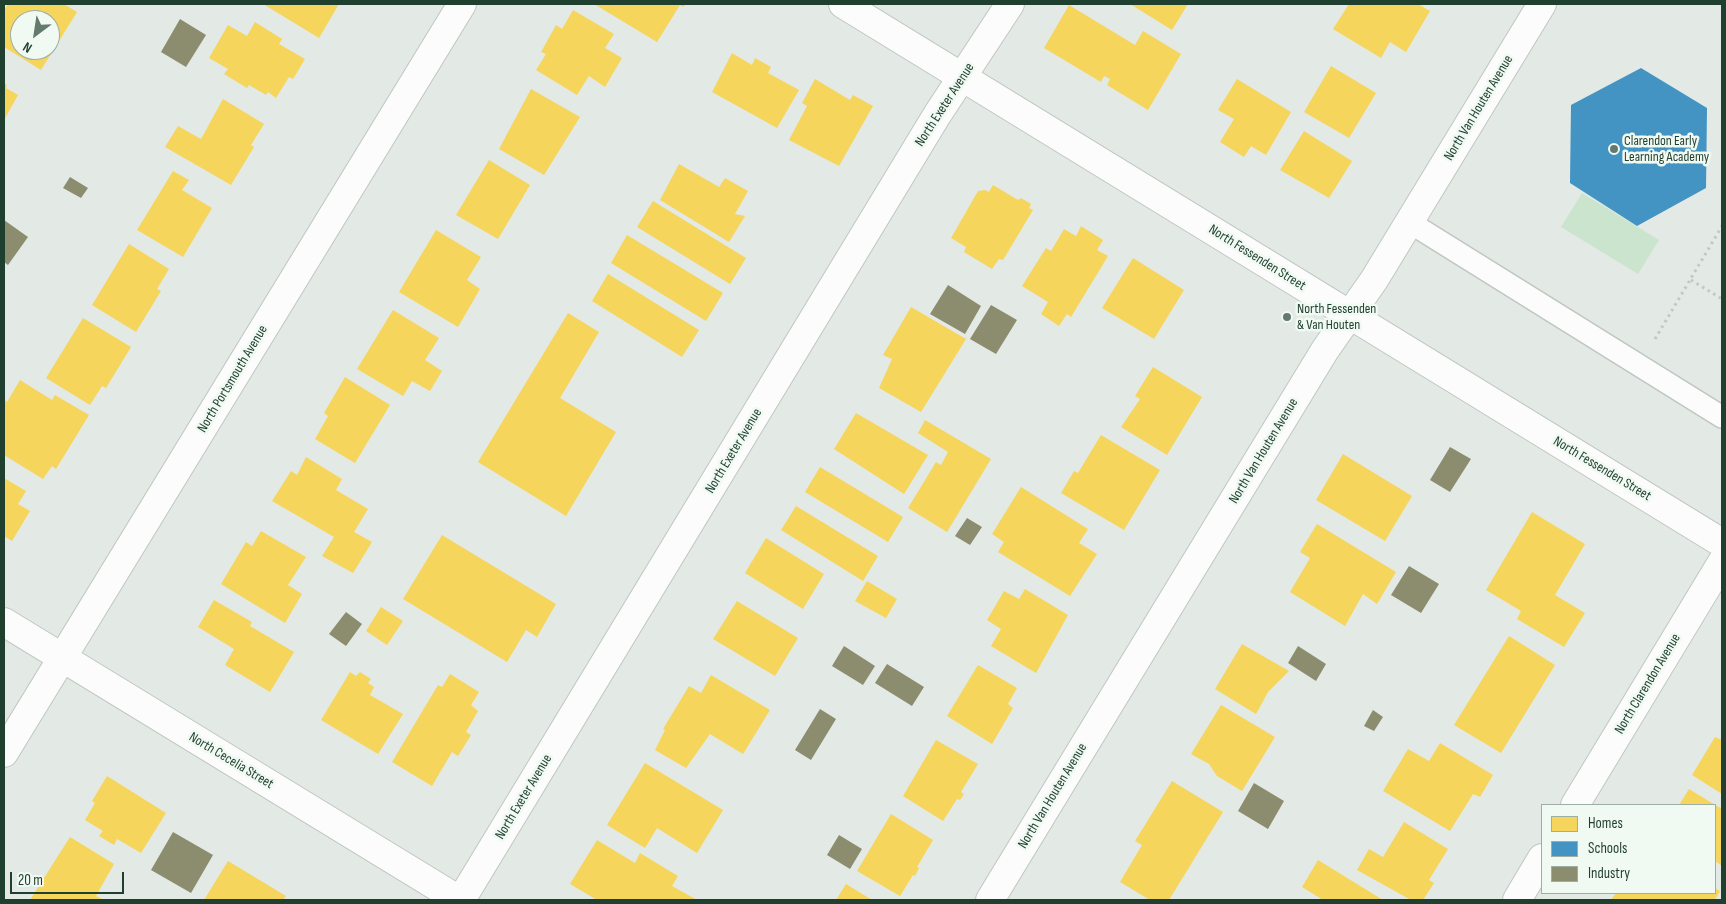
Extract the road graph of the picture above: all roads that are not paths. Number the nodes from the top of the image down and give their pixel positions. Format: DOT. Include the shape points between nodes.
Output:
graph roads {
  1 [pos="462,4"];
  2 [pos="843,4"];
  3 [pos="1010,4"];
  4 [pos="1542,4"];
  5 [pos="963,77"];
  6 [pos="1409,222"];
  7 [pos="1349,315"];
  8 [pos="1722,417"];
  9 [pos="1722,542"];
  10 [pos="1722,562"];
  11 [pos="4,622"];
  12 [pos="62,658"];
  13 [pos="4,754"];
  14 [pos="1576,804"];
  15 [pos="1541,860"];
  16 [pos="460,900"];
  17 [pos="990,900"];
  18 [pos="1517,900"];
  1 -- 12 [label="street, North Portsmouth Avenue"];
  2 -- 5 [label="street, North Fessenden Street"];
  3 -- 5 [label="street, North Exeter Avenue"];
  4 -- 6 [label="street, North Van Houten Avenue"];
  5 -- 7 [label="street, North Fessenden Street"];
  5 -- 16 [label="street, North Exeter Avenue"];
  6 -- 7 [label="street, North Van Houten Avenue"];
  6 -- 8 [label="lane"];
  7 -- 9 [label="street, North Fessenden Street"];
  7 -- 17 [label="street, North Van Houten Avenue"];
  10 -- 14 [label="street, North Clarendon Avenue"];
  11 -- 12 [label="street, North Cecelia Street"];
  12 -- 13 [label="street, North Portsmouth Avenue"];
  12 -- 16 [label="street, North Cecelia Street"];
  15 -- 18 [label="street"];
}
